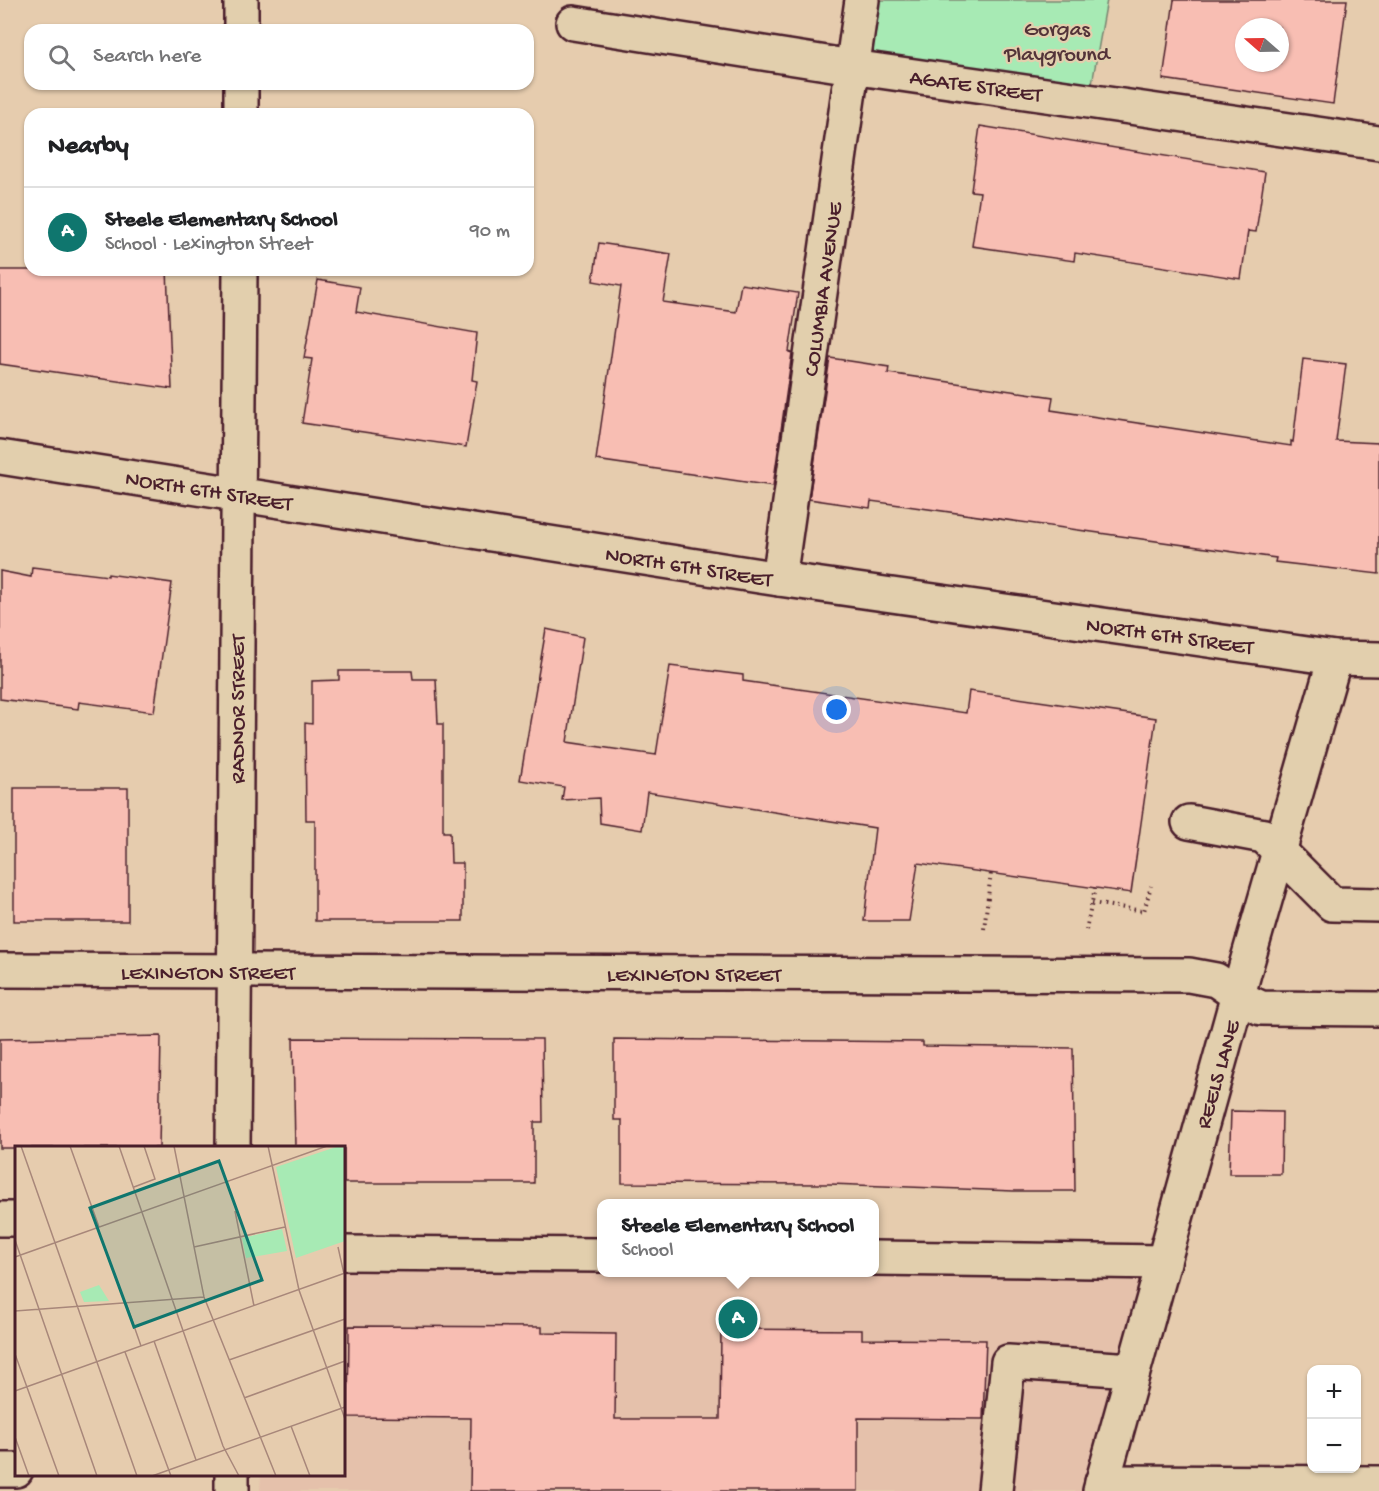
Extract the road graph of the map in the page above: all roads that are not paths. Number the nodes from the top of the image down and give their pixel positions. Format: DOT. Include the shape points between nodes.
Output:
graph roads {
  1 [pos="241,0"];
  2 [pos="862,0"];
  3 [pos="573,23"];
  4 [pos="241,24"];
  5 [pos="852,67"];
  6 [pos="241,90"];
  7 [pos="241,108"];
  8 [pos="1379,143"];
  9 [pos="240,276"];
  10 [pos="0,457"];
  11 [pos="238,493"];
  12 [pos="779,579"];
  13 [pos="1335,658"];
  14 [pos="1379,658"];
  15 [pos="1189,822"];
  16 [pos="1279,850"];
  17 [pos="1379,905"];
  18 [pos="0,970"];
  19 [pos="234,971"];
  20 [pos="1238,995"];
  21 [pos="1379,1009"];
  22 [pos="233,1146"];
  23 [pos="345,1253"];
  24 [pos="597,1255"];
  25 [pos="879,1258"];
  26 [pos="1164,1262"];
  27 [pos="1133,1370"];
  28 [pos="1379,1483"];
  29 [pos="1101,1487"];
  30 [pos="995,1491"];
  1 -- 4 [label="street"];
  2 -- 5 [label="street, COLUMBIA AVENUE"];
  3 -- 5 [label="street, AGATE STREET"];
  5 -- 8 [label="street, AGATE STREET"];
  5 -- 12 [label="street, COLUMBIA AVENUE"];
  6 -- 7 [label="street"];
  9 -- 11 [label="street, RADNOR STREET"];
  10 -- 11 [label="street, NORTH 6TH STREET"];
  11 -- 12 [label="street, NORTH 6TH STREET"];
  11 -- 19 [label="street, RADNOR STREET"];
  12 -- 13 [label="street, NORTH 6TH STREET"];
  13 -- 14 [label="street, NORTH 6TH STREET"];
  13 -- 16 [label="street, REELS LANE"];
  15 -- 16 [label="street" via="1264,836"];
  16 -- 17 [label="street" via="1332,904"];
  16 -- 20 [label="street, REELS LANE"];
  18 -- 19 [label="street, LEXINGTON STREET"];
  19 -- 20 [label="street, LEXINGTON STREET" via="1189,975 1216,980"];
  19 -- 22 [label="street, RADNOR STREET"];
  20 -- 21 [label="street, LEXINGTON STREET" via="1261,1008"];
  20 -- 26 [label="street, REELS LANE"];
  23 -- 24 [label="street"];
  25 -- 26 [label="street"];
  26 -- 27 [label="street, REELS LANE"];
  27 -- 29 [label="street, REELS LANE"];
  27 -- 30 [label="street" via="1008,1362"];
  28 -- 29 [label="street"];
}
